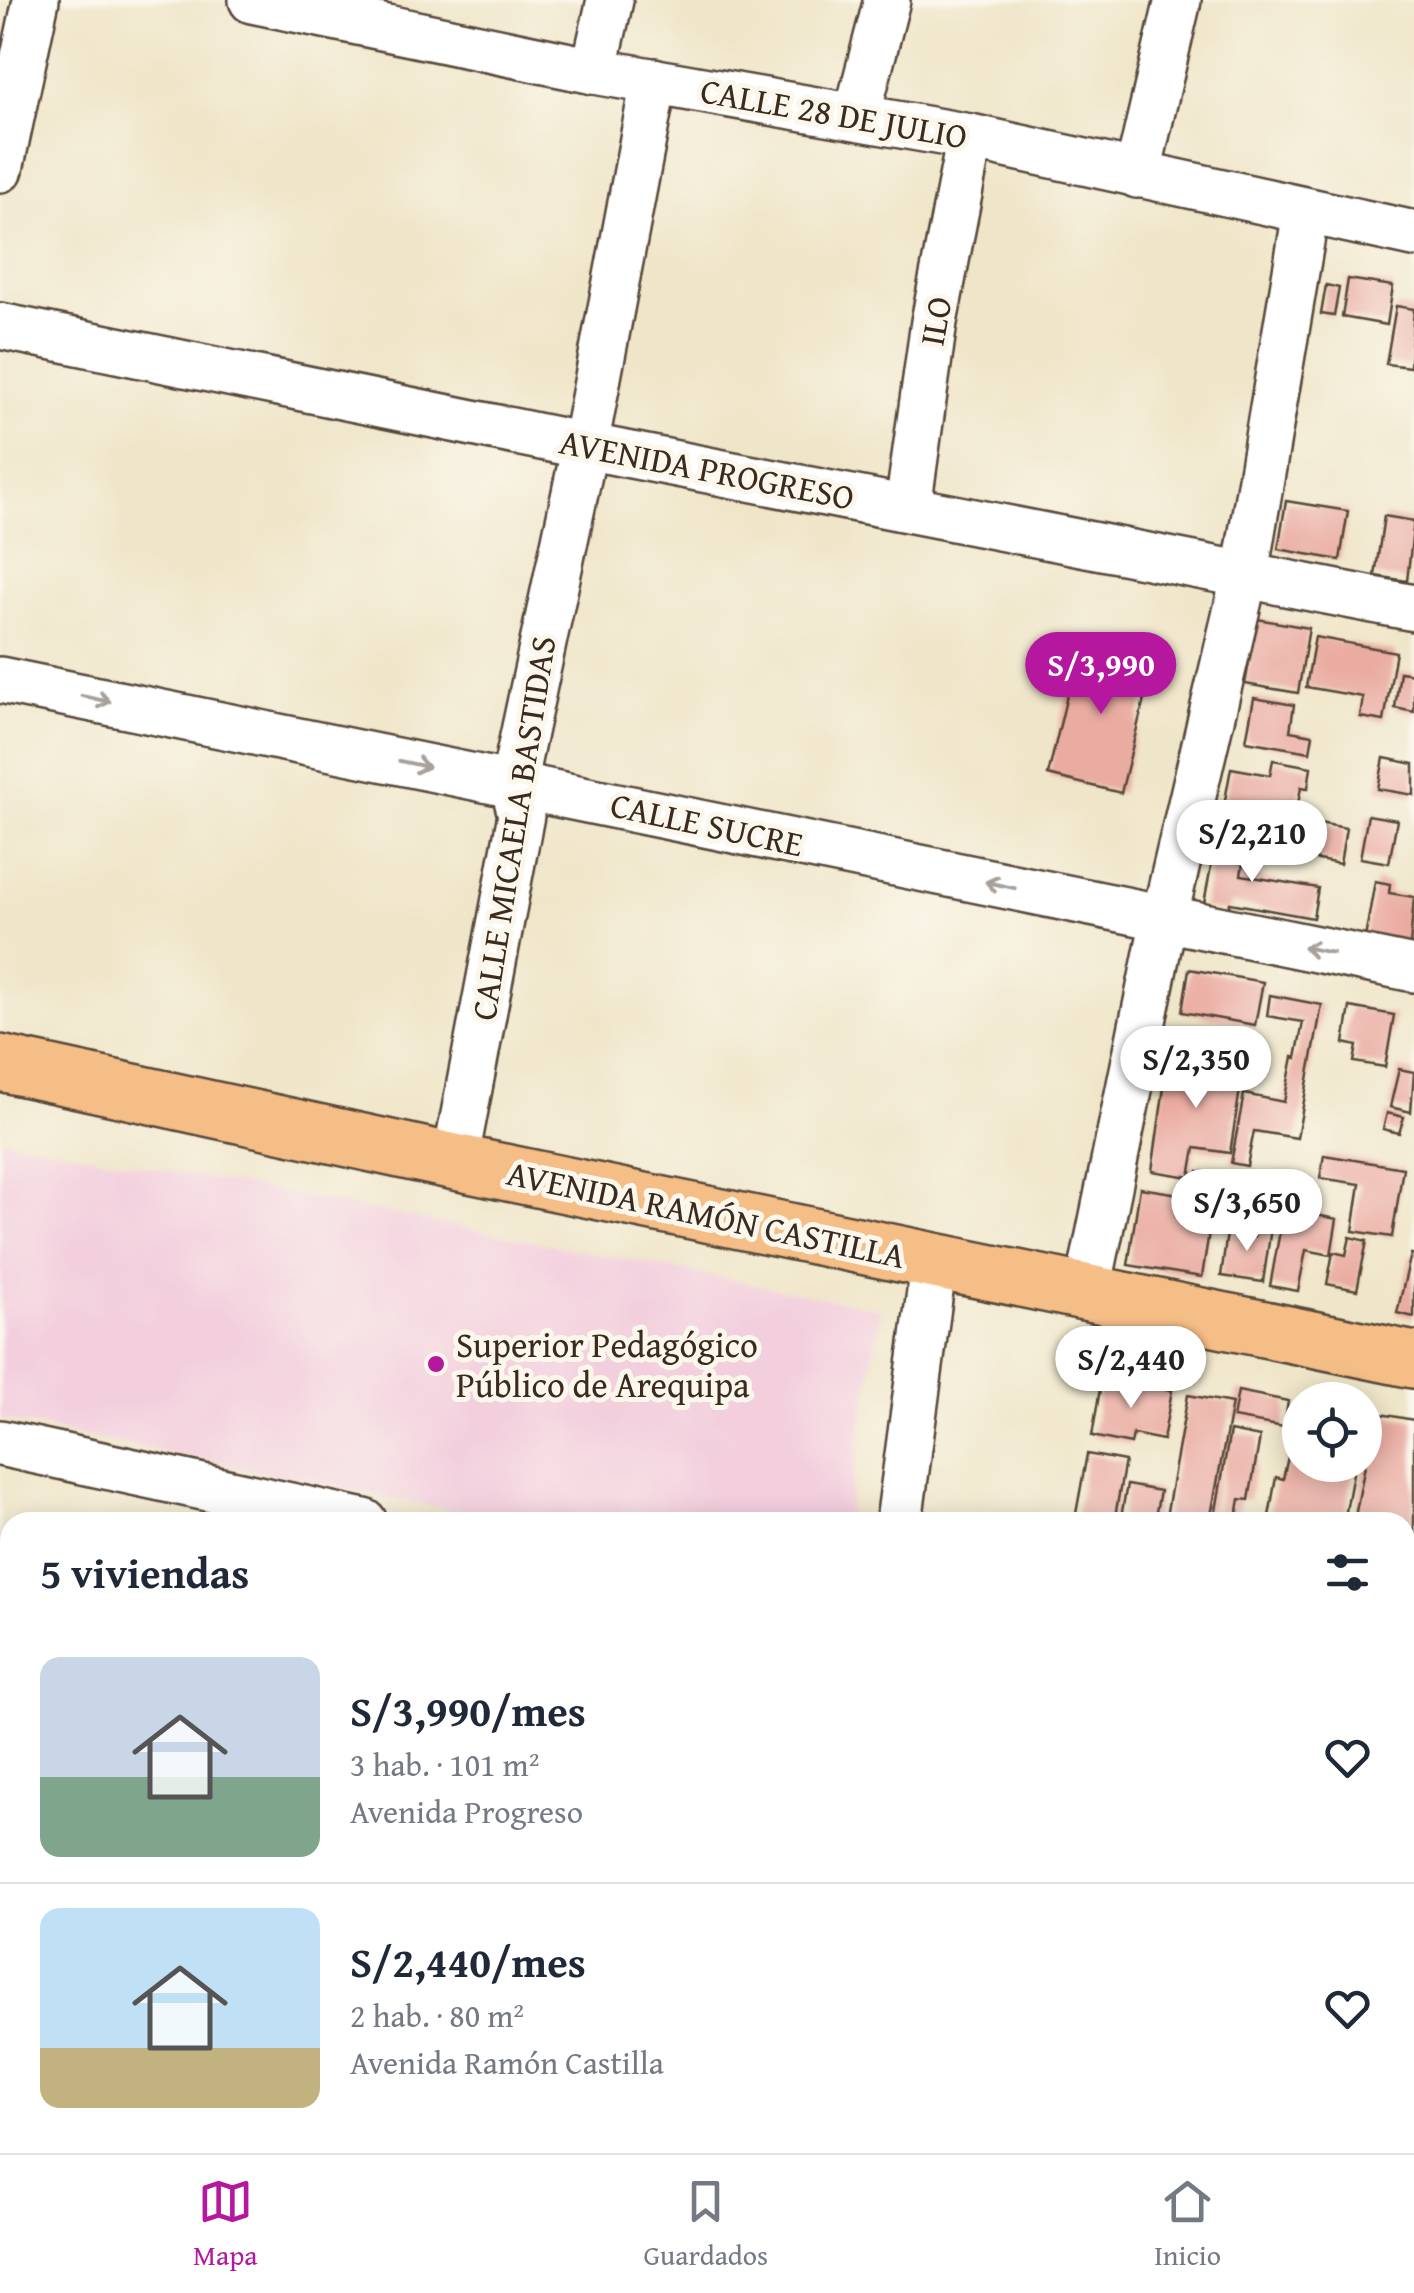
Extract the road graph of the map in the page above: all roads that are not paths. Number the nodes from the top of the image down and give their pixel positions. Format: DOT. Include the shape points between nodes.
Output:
graph roads {
  1 [pos="36,0"];
  2 [pos="252,0"];
  3 [pos="610,0"];
  4 [pos="887,0"];
  5 [pos="1178,0"];
  6 [pos="594,70"];
  7 [pos="654,82"];
  8 [pos="856,116"];
  9 [pos="970,137"];
  10 [pos="0,169"];
  11 [pos="1136,175"];
  12 [pos="1306,212"];
  13 [pos="1411,222"];
  14 [pos="0,326"];
  15 [pos="584,446"];
  16 [pos="908,507"];
  17 [pos="1245,574"];
  18 [pos="1414,608"];
  19 [pos="0,680"];
  20 [pos="513,784"];
  21 [pos="1164,919"];
  22 [pos="1414,969"];
  23 [pos="0,1063"];
  24 [pos="455,1162"];
  25 [pos="934,1262"];
  26 [pos="1086,1294"];
  27 [pos="1414,1360"];
  28 [pos="0,1443"];
  29 [pos="318,1512"];
  30 [pos="900,1512"];
  1 -- 10 [label="street"];
  2 -- 6 [label="street, CALLE 28 DE JULIO"];
  3 -- 6 [label="street"];
  4 -- 8 [label="street"];
  5 -- 11 [label="street"];
  6 -- 7 [label="street, CALLE 28 DE JULIO"];
  7 -- 8 [label="street, CALLE 28 DE JULIO"];
  7 -- 15 [label="street, CALLE MICAELA BASTIDAS"];
  8 -- 9 [label="street, CALLE 28 DE JULIO"];
  9 -- 11 [label="street, CALLE 28 DE JULIO"];
  9 -- 16 [label="street, ILO"];
  11 -- 12 [label="street, CALLE 28 DE JULIO"];
  12 -- 13 [label="street, CALLE 28 DE JULIO"];
  12 -- 17 [label="street"];
  14 -- 15 [label="street, AVENIDA PROGRESO"];
  15 -- 16 [label="street, AVENIDA PROGRESO"];
  15 -- 20 [label="street, CALLE MICAELA BASTIDAS"];
  16 -- 17 [label="street, AVENIDA PROGRESO"];
  17 -- 18 [label="street, AVENIDA PROGRESO"];
  17 -- 21 [label="street"];
  19 -- 20 [label="street, CALLE SUCRE, one-way"];
  21 -- 20 [label="street, CALLE SUCRE, one-way"];
  20 -- 24 [label="street, CALLE MICAELA BASTIDAS" via="521,815"];
  22 -- 21 [label="street, CALLE SUCRE, one-way"];
  21 -- 26 [label="street"];
  23 -- 24 [label="main road, AVENIDA RAMÓN CASTILLA"];
  24 -- 25 [label="main road, AVENIDA RAMÓN CASTILLA"];
  25 -- 26 [label="main road, AVENIDA RAMÓN CASTILLA"];
  25 -- 30 [label="street"];
  26 -- 27 [label="main road, AVENIDA RAMÓN CASTILLA"];
  28 -- 29 [label="street"];
}
